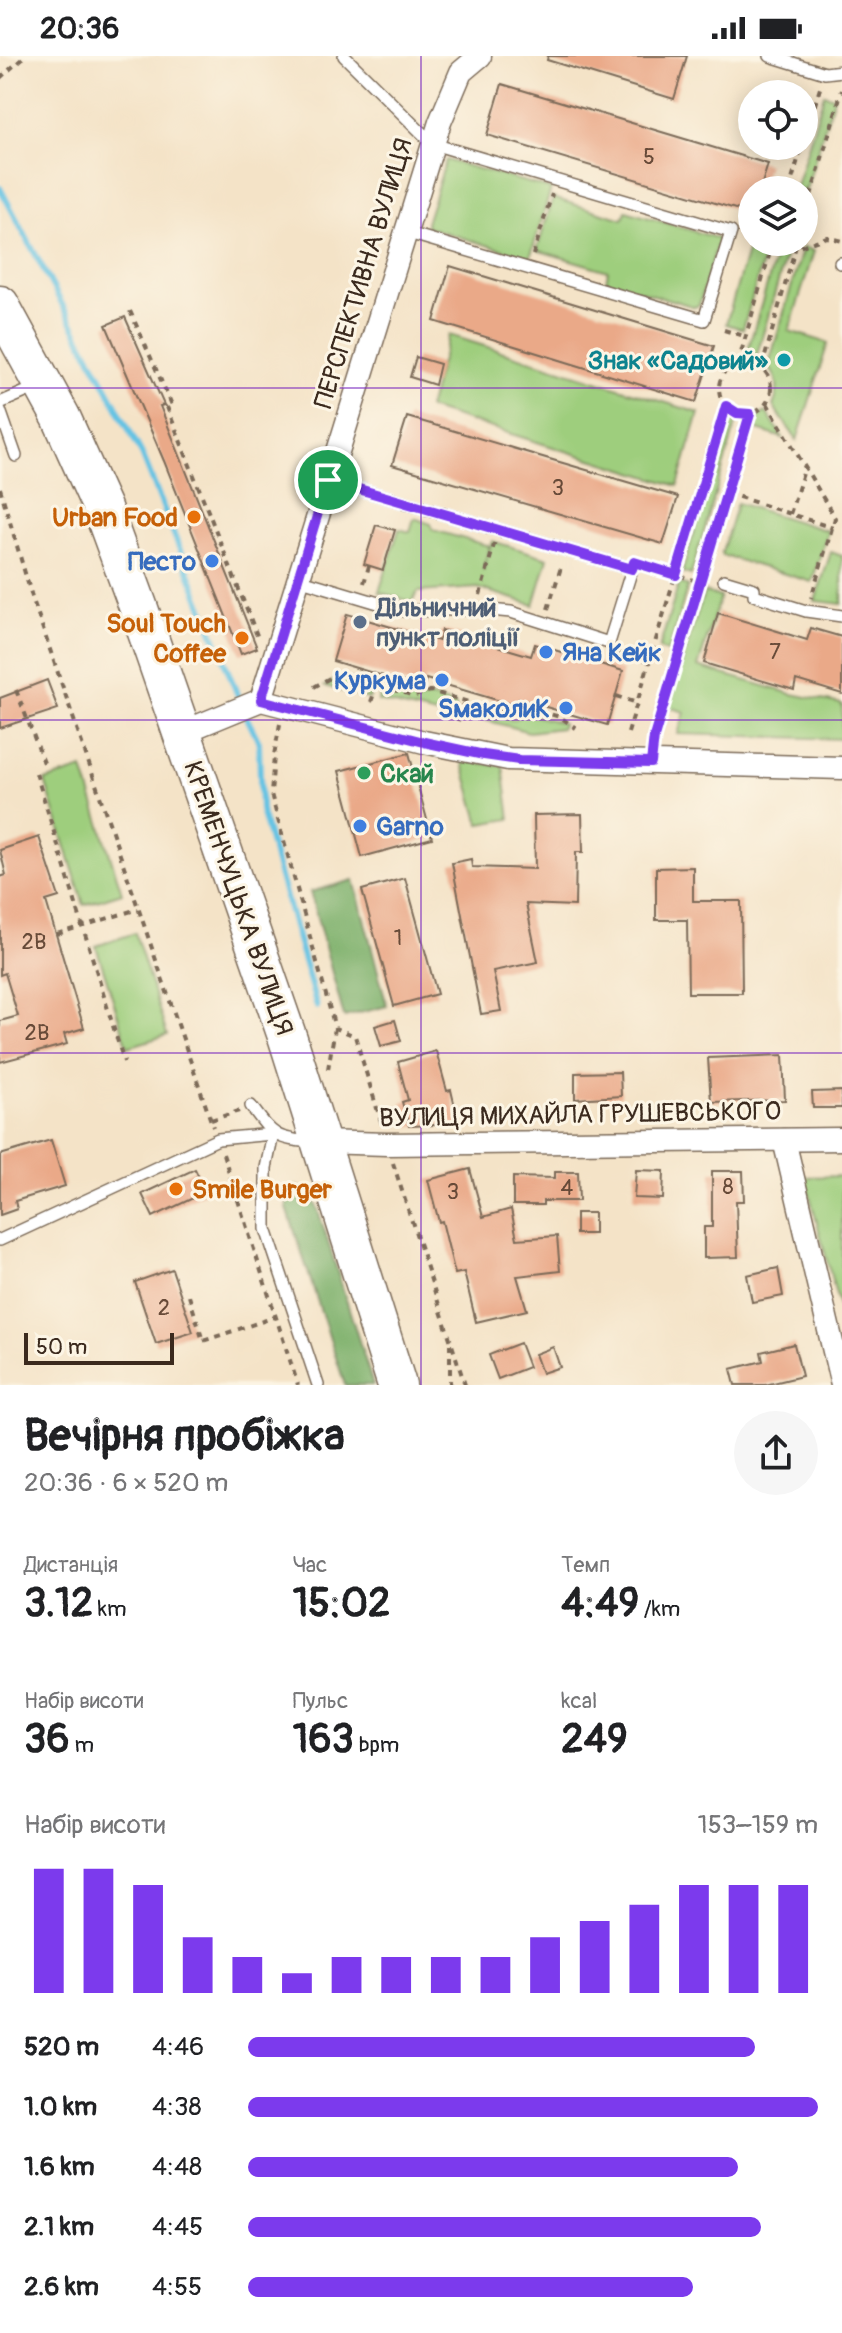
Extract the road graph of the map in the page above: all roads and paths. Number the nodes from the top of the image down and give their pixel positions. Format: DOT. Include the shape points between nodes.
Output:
graph roads {
  1 [pos="25,56"];
  2 [pos="344,56"];
  3 [pos="480,56"];
  4 [pos="770,56"];
  5 [pos="842,71"];
  6 [pos="825,73"];
  7 [pos="0,78"];
  8 [pos="842,90"];
  9 [pos="818,95"];
  10 [pos="433,144"];
  11 [pos="817,176"];
  12 [pos="556,181"];
  13 [pos="405,232"];
  14 [pos="818,239"];
  15 [pos="842,241"];
  16 [pos="771,256"];
  17 [pos="793,256"];
  18 [pos="529,268"];
  19 [pos="0,305"];
  20 [pos="130,311"];
  21 [pos="724,330"];
  22 [pos="745,337"];
  23 [pos="738,363"];
  24 [pos="762,367"];
  25 [pos="43,384"];
  26 [pos="0,403"];
  27 [pos="767,403"];
  28 [pos="726,406"];
  29 [pos="0,410"];
  30 [pos="750,414"];
  31 [pos="16,456"];
  32 [pos="805,467"];
  33 [pos="328,480"];
  34 [pos="0,488"];
  35 [pos="727,493"];
  36 [pos="790,514"];
  37 [pos="833,528"];
  38 [pos="498,529"];
  39 [pos="567,549"];
  40 [pos="632,569"];
  41 [pos="676,575"];
  42 [pos="298,579"];
  43 [pos="724,580"];
  44 [pos="700,582"];
  45 [pos="479,609"];
  46 [pos="806,611"];
  47 [pos="842,616"];
  48 [pos="544,622"];
  49 [pos="609,643"];
  50 [pos="650,662"];
  51 [pos="273,664"];
  52 [pos="377,685"];
  53 [pos="314,687"];
  54 [pos="16,690"];
  55 [pos="616,696"];
  56 [pos="261,700"];
  57 [pos="465,700"];
  58 [pos="371,702"];
  59 [pos="637,703"];
  60 [pos="286,706"];
  61 [pos="458,721"];
  62 [pos="576,728"];
  63 [pos="181,733"];
  64 [pos="628,733"];
  65 [pos="44,763"];
  66 [pos="651,763"];
  67 [pos="842,768"];
  68 [pos="36,773"];
  69 [pos="138,909"];
  70 [pos="83,926"];
  71 [pos="57,934"];
  72 [pos="335,1028"];
  73 [pos="124,1062"];
  74 [pos="328,1070"];
  75 [pos="251,1106"];
  76 [pos="382,1127"];
  77 [pos="273,1134"];
  78 [pos="218,1139"];
  79 [pos="842,1139"];
  80 [pos="784,1140"];
  81 [pos="320,1142"];
  82 [pos="393,1163"];
  83 [pos="0,1240"];
  84 [pos="189,1296"];
  85 [pos="275,1317"];
  86 [pos="450,1337"];
  87 [pos="298,1385"];
  88 [pos="318,1385"];
  89 [pos="397,1385"];
  90 [pos="450,1385"];
  91 [pos="465,1385"];
  92 [pos="842,1385"];
  1 -- 7 [label="path"];
  2 -- 10 [label="lane"];
  3 -- 10 [label="street, ПЕРСПЕКТИВНА ВУЛИЦЯ" via="455,83"];
  4 -- 6 [label="lane"];
  5 -- 6 [label="lane"];
  6 -- 9 [label="path"];
  8 -- 11 [label="path"];
  10 -- 12 [label="lane"];
  10 -- 13 [label="street, ПЕРСПЕКТИВНА ВУЛИЦЯ"];
  12 -- 18 [label="path"];
  12 -- 18 [label="lane" via="731,232 704,320"];
  13 -- 18 [label="lane"];
  13 -- 33 [label="street, ПЕРСПЕКТИВНА ВУЛИЦЯ"];
  14 -- 15 [label="path"];
  16 -- 22 [label="path"];
  17 -- 24 [label="path"];
  19 -- 25 [label="highway, КРЕМЕНЧУЦЬКА ВУЛИЦЯ"];
  20 -- 51 [label="path" via="172,405 167,407 264,653"];
  21 -- 22 [label="path"];
  22 -- 23 [label="path"];
  23 -- 24 [label="path"];
  23 -- 28 [label="path" via="727,368 719,384"];
  24 -- 27 [label="path" via="770,381"];
  25 -- 26 [label="lane"];
  25 -- 63 [label="highway, КРЕМЕНЧУЦЬКА ВУЛИЦЯ" via="102,508"];
  27 -- 30 [label="path"];
  27 -- 32 [label="path"];
  28 -- 30 [label="path"];
  28 -- 41 [label="path"];
  29 -- 31 [label="lane"];
  30 -- 35 [label="path"];
  32 -- 36 [label="path"];
  32 -- 37 [label="path" via="835,518"];
  33 -- 38 [label="lane"];
  33 -- 42 [label="street, ПЕРСПЕКТИВНА ВУЛИЦЯ"];
  34 -- 69 [label="path"];
  35 -- 36 [label="path"];
  35 -- 44 [label="path"];
  36 -- 37 [label="path"];
  37 -- 46 [label="path"];
  38 -- 39 [label="lane"];
  38 -- 45 [label="path"];
  39 -- 40 [label="lane"];
  39 -- 48 [label="path"];
  40 -- 41 [label="path" via="634,562"];
  40 -- 49 [label="lane"];
  41 -- 44 [label="path"];
  41 -- 50 [label="path"];
  42 -- 45 [label="lane" via="405,611"];
  42 -- 51 [label="street, ПЕРСПЕКТИВНА ВУЛИЦЯ"];
  43 -- 46 [label="lane"];
  44 -- 66 [label="path"];
  45 -- 48 [label="lane"];
  46 -- 47 [label="lane"];
  48 -- 49 [label="lane"];
  49 -- 50 [label="path" via="607,649"];
  50 -- 59 [label="path"];
  51 -- 56 [label="street, ПЕРСПЕКТИВНА ВУЛИЦЯ"];
  52 -- 53 [label="path" via="337,674"];
  52 -- 57 [label="path" via="415,696 430,691"];
  52 -- 58 [label="path"];
  54 -- 65 [label="path"];
  55 -- 59 [label="path"];
  56 -- 60 [label="street"];
  56 -- 63 [label="street"];
  57 -- 61 [label="path"];
  57 -- 62 [label="path" via="511,714 522,706 560,717"];
  59 -- 64 [label="path"];
  60 -- 66 [label="street" via="496,757"];
  60 -- 72 [label="path" via="271,794"];
  63 -- 81 [label="highway, КРЕМЕНЧУЦЬКА ВУЛИЦЯ"];
  66 -- 67 [label="street"];
  68 -- 70 [label="path"];
  69 -- 70 [label="path"];
  69 -- 78 [label="path"];
  70 -- 71 [label="path"];
  70 -- 73 [label="path"];
  72 -- 74 [label="path"];
  72 -- 76 [label="path" via="355,1036"];
  75 -- 77 [label="lane"];
  77 -- 78 [label="lane"];
  77 -- 81 [label="lane"];
  77 -- 88 [label="lane" via="267,1157 266,1229"];
  78 -- 83 [label="lane"];
  78 -- 85 [label="path"];
  79 -- 80 [label="street, ВУЛИЦЯ МИХАЙЛА ГРУШЕВСЬКОГО"];
  80 -- 81 [label="street, ВУЛИЦЯ МИХАЙЛА ГРУШЕВСЬКОГО"];
  80 -- 92 [label="street"];
  81 -- 89 [label="highway, КРЕМЕНЧУЦЬКА ВУЛИЦЯ"];
  82 -- 86 [label="path"];
  84 -- 85 [label="path" via="203,1341"];
  85 -- 87 [label="path"];
  86 -- 90 [label="path"];
  86 -- 91 [label="path"];
}
